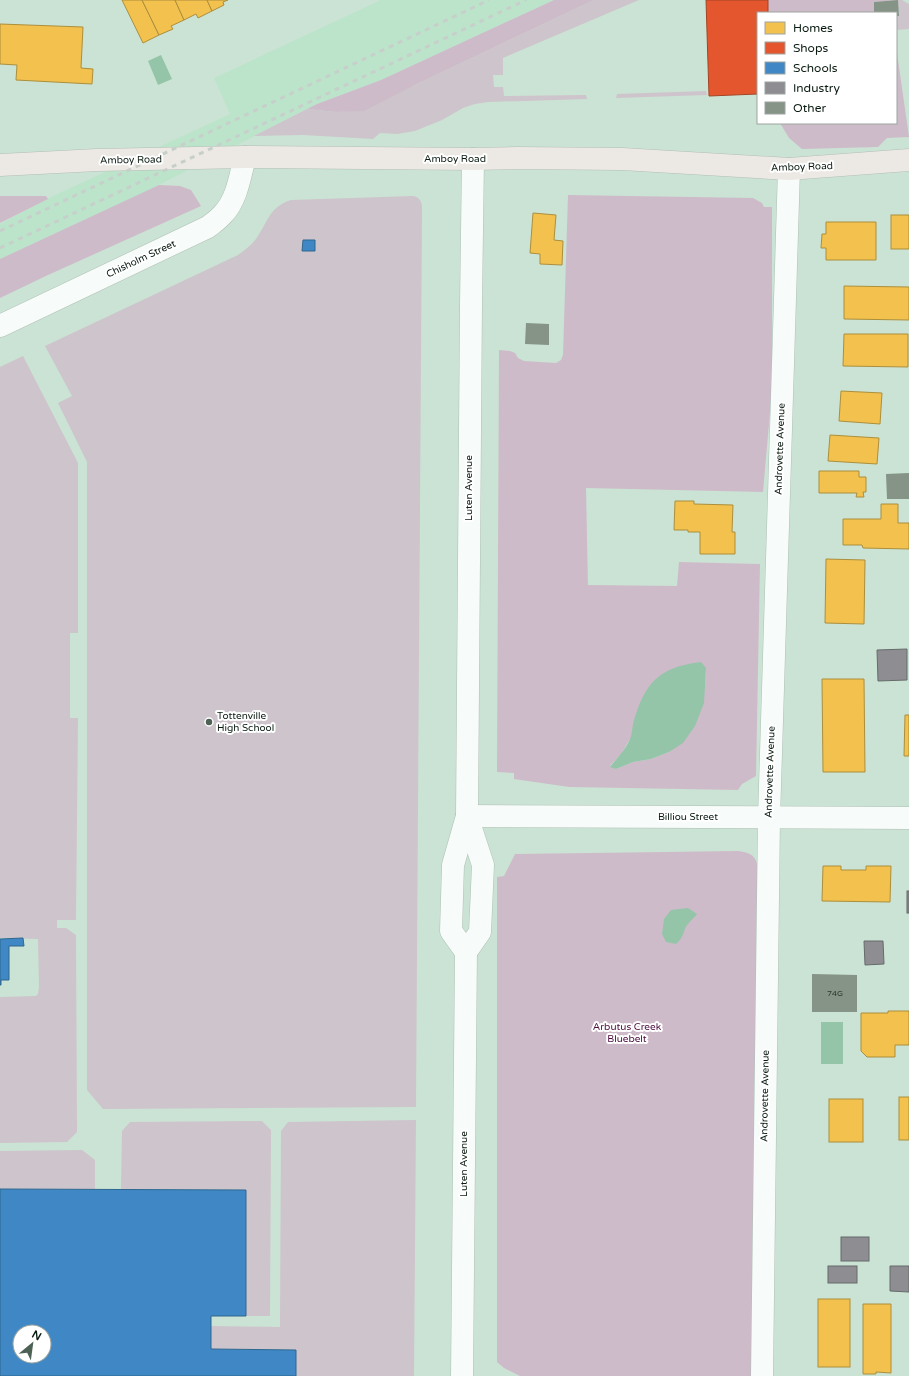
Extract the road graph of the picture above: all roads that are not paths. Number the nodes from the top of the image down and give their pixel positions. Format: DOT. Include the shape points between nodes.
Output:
graph roads {
  1 [pos="245,158"];
  2 [pos="473,159"];
  3 [pos="909,160"];
  4 [pos="0,165"];
  5 [pos="789,169"];
  6 [pos="0,326"];
  7 [pos="467,816"];
  8 [pos="769,818"];
  9 [pos="909,818"];
  10 [pos="466,952"];
  11 [pos="462,1376"];
  12 [pos="762,1376"];
  1 -- 2 [label="main road, Amboy Road"];
  1 -- 4 [label="main road, Amboy Road" via="96,160"];
  1 -- 6 [label="street, Chisholm Street" via="230,203 224,214 208,227"];
  2 -- 5 [label="main road, Amboy Road" via="622,159"];
  2 -- 7 [label="street, Luten Avenue"];
  3 -- 5 [label="main road, Amboy Road"];
  5 -- 8 [label="street, Androvette Avenue"];
  7 -- 8 [label="street, Billiou Street"];
  7 -- 10 [label="street, Luten Avenue" via="453,864 451,930"];
  7 -- 10 [label="street, Luten Avenue" via="483,865 480,932"];
  8 -- 9 [label="street, Billiou Street"];
  8 -- 12 [label="street, Androvette Avenue"];
  10 -- 11 [label="street, Luten Avenue"];
}
